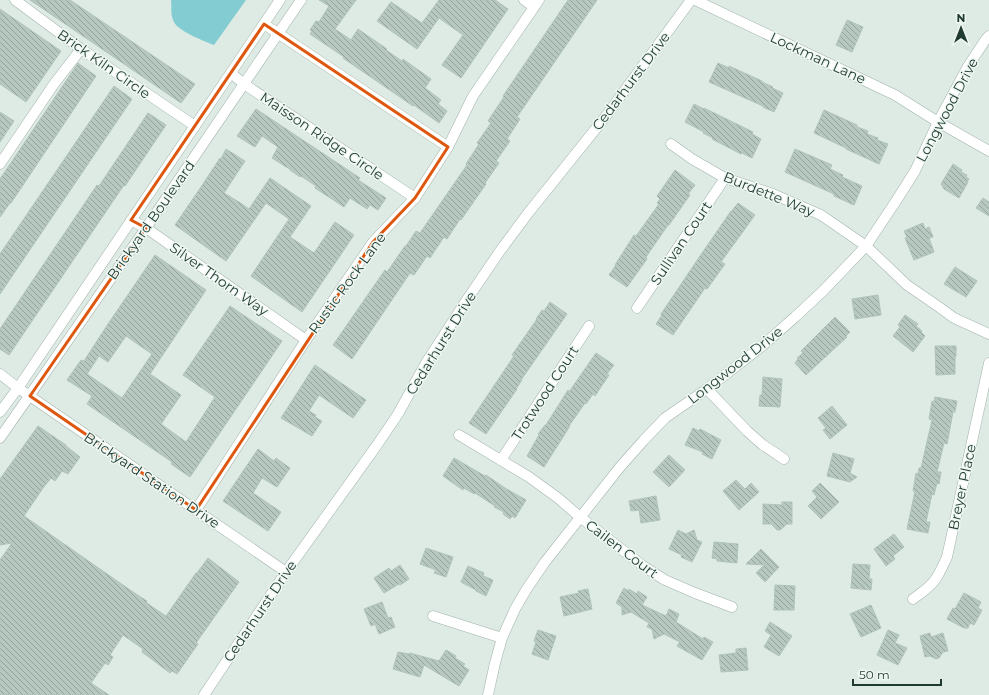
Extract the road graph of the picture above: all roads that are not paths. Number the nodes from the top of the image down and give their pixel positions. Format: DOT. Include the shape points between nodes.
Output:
graph roads {
  1 [pos="15,0"];
  2 [pos="280,0"];
  3 [pos="301,0"];
  4 [pos="524,0"];
  5 [pos="691,0"];
  6 [pos="695,0"];
  7 [pos="536,4"];
  8 [pos="264,24"];
  9 [pos="278,34"];
  10 [pos="989,36"];
  11 [pos="81,49"];
  12 [pos="231,72"];
  13 [pos="244,84"];
  14 [pos="938,122"];
  15 [pos="195,126"];
  16 [pos="671,144"];
  17 [pos="448,147"];
  18 [pos="989,151"];
  19 [pos="0,164"];
  20 [pos="725,178"];
  21 [pos="415,198"];
  22 [pos="131,220"];
  23 [pos="146,228"];
  24 [pos="866,246"];
  25 [pos="637,308"];
  26 [pos="589,326"];
  27 [pos="989,334"];
  28 [pos="306,340"];
  29 [pos="989,363"];
  30 [pos="0,374"];
  31 [pos="18,388"];
  32 [pos="707,389"];
  33 [pos="30,396"];
  34 [pos="0,412"];
  35 [pos="459,435"];
  36 [pos="0,438"];
  37 [pos="784,459"];
  38 [pos="501,460"];
  39 [pos="196,510"];
  40 [pos="580,517"];
  41 [pos="286,572"];
  42 [pos="913,599"];
  43 [pos="732,607"];
  44 [pos="433,616"];
  45 [pos="502,638"];
  46 [pos="204,695"];
  47 [pos="488,695"];
  1 -- 11 [label="street, Brick Kiln Circle"];
  2 -- 8 [label="street, Brickyard Boulevard"];
  3 -- 9 [label="street, Brickyard Boulevard"];
  4 -- 7 [label="street"];
  5 -- 41 [label="street, Cedarhurst Drive" via="606,116 500,251 426,363 394,420"];
  6 -- 14 [label="street, Lockman Lane" via="895,95"];
  7 -- 17 [label="street, Rustic Rock Lane" via="473,96"];
  8 -- 9 [label="street"];
  8 -- 12 [label="street, Brickyard Boulevard"];
  9 -- 13 [label="street, Brickyard Boulevard"];
  9 -- 17 [label="street"];
  10 -- 14 [label="street, Longwood Drive" via="967,68"];
  11 -- 15 [label="street, Brick Kiln Circle"];
  11 -- 19 [label="street"];
  12 -- 13 [label="street, Maisson Ridge Circle"];
  12 -- 15 [label="street, Brickyard Boulevard"];
  13 -- 21 [label="street, Maisson Ridge Circle"];
  13 -- 23 [label="street, Brickyard Boulevard"];
  14 -- 18 [label="street, Lockman Lane"];
  14 -- 24 [label="street, Longwood Drive" via="915,171"];
  15 -- 22 [label="street, Brickyard Boulevard"];
  16 -- 20 [label="street, Burdette Way"];
  17 -- 21 [label="street, Rustic Rock Lane"];
  20 -- 24 [label="street, Burdette Way" via="774,194 820,215"];
  20 -- 25 [label="street, Sullivan Court"];
  21 -- 28 [label="street, Rustic Rock Lane" via="373,242"];
  22 -- 23 [label="street, Silver Thorn Way"];
  22 -- 31 [label="street, Brickyard Boulevard"];
  23 -- 28 [label="street, Silver Thorn Way"];
  23 -- 33 [label="street, Brickyard Boulevard"];
  24 -- 27 [label="street, Burdette Way" via="907,285 954,318"];
  24 -- 32 [label="street, Longwood Drive" via="795,318"];
  26 -- 38 [label="street, Trotwood Court"];
  28 -- 39 [label="street, Rustic Rock Lane"];
  29 -- 42 [label="street, Breyer Place" via="947,557 935,581"];
  30 -- 31 [label="street"];
  31 -- 33 [label="street, Brickyard Station Drive"];
  31 -- 34 [label="street, Brickyard Boulevard"];
  32 -- 37 [label="street" via="747,431"];
  32 -- 40 [label="street, Longwood Drive" via="665,418 620,467"];
  33 -- 36 [label="street, Brickyard Boulevard"];
  33 -- 39 [label="street, Brickyard Station Drive"];
  35 -- 38 [label="street, Cailen Court"];
  38 -- 40 [label="street, Cailen Court" via="529,477"];
  39 -- 41 [label="street, Brickyard Station Drive"];
  40 -- 43 [label="street, Cailen Court" via="665,580"];
  40 -- 45 [label="street, Longwood Drive" via="526,590"];
  41 -- 46 [label="street, Cedarhurst Drive"];
  44 -- 45 [label="street"];
  45 -- 47 [label="street, Longwood Drive"];
}
